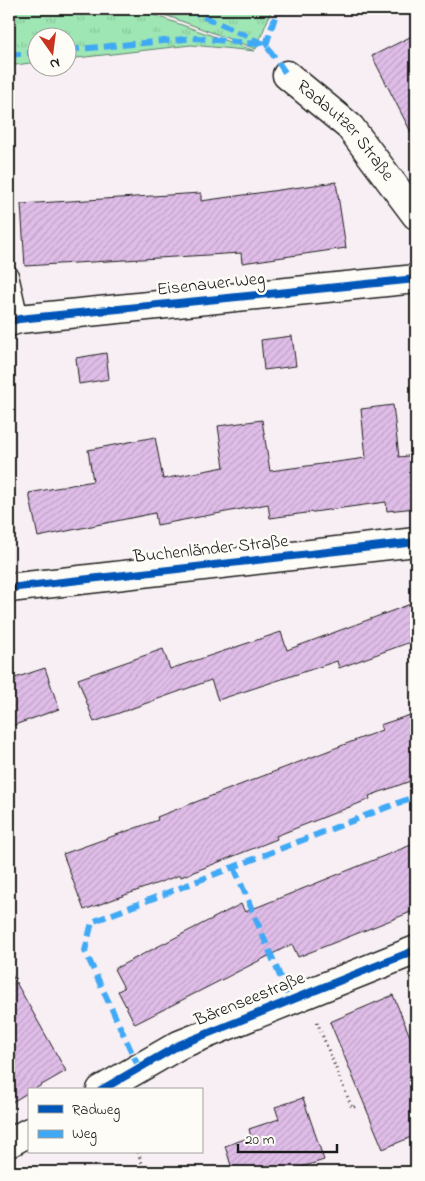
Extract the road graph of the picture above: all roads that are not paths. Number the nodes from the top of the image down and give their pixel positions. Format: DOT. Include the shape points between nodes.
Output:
graph roads {
  1 [pos="287,75"];
  2 [pos="416,215"];
  3 [pos="9,275"];
  4 [pos="416,280"];
  5 [pos="14,320"];
  6 [pos="416,542"];
  7 [pos="9,588"];
  8 [pos="416,950"];
  9 [pos="104,1088"];
  10 [pos="28,1133"];
  11 [pos="9,1143"];
  1 -- 2 [label="street, Radautzer Straße" via="350,127"];
  3 -- 5 [label="lane"];
  4 -- 5 [label="street, Eisenauer Weg"];
  6 -- 7 [label="street, Buchenländer Straße"];
  8 -- 9 [label="street, Bärenseestraße" via="178,1045"];
  10 -- 11 [label="street"];
}
